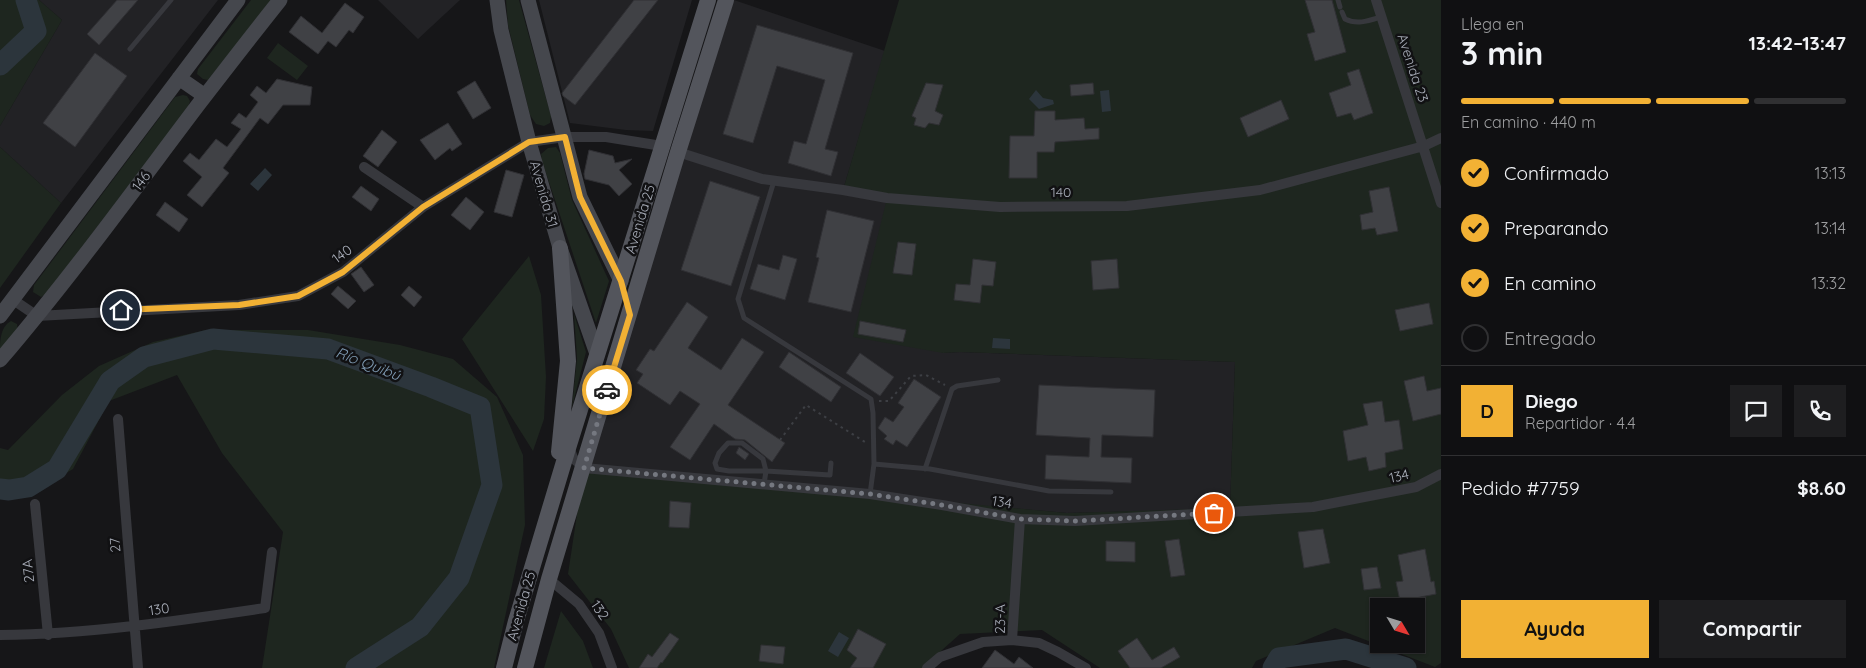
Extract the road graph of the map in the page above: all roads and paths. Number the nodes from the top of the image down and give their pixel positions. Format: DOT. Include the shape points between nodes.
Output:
graph roads {
  1 [pos="171,0"];
  2 [pos="238,0"];
  3 [pos="280,0"];
  4 [pos="497,0"];
  5 [pos="528,0"];
  6 [pos="708,0"];
  7 [pos="726,0"];
  8 [pos="1338,0"];
  9 [pos="1376,0"];
  10 [pos="1381,17"];
  11 [pos="130,50"];
  12 [pos="179,78"];
  13 [pos="205,96"];
  14 [pos="565,137"];
  15 [pos="1441,138"];
  16 [pos="529,142"];
  17 [pos="662,146"];
  18 [pos="1424,146"];
  19 [pos="678,152"];
  20 [pos="364,167"];
  21 [pos="774,181"];
  22 [pos="1441,203"];
  23 [pos="423,207"];
  24 [pos="560,248"];
  25 [pos="621,281"];
  26 [pos="12,299"];
  27 [pos="630,315"];
  28 [pos="0,316"];
  29 [pos="38,316"];
  30 [pos="597,354"];
  31 [pos="0,360"];
  32 [pos="998,380"];
  33 [pos="955,387"];
  34 [pos="871,399"];
  35 [pos="118,419"];
  36 [pos="780,440"];
  37 [pos="569,445"];
  38 [pos="873,448"];
  39 [pos="831,463"];
  40 [pos="874,464"];
  41 [pos="584,468"];
  42 [pos="925,469"];
  43 [pos="766,471"];
  44 [pos="1441,474"];
  45 [pos="764,485"];
  46 [pos="1110,492"];
  47 [pos="870,494"];
  48 [pos="35,504"];
  49 [pos="1020,519"];
  50 [pos="543,532"];
  51 [pos="272,552"];
  52 [pos="549,579"];
  53 [pos="136,627"];
  54 [pos="48,634"];
  55 [pos="0,635"];
  56 [pos="1012,640"];
  57 [pos="138,668"];
  58 [pos="504,668"];
  59 [pos="525,668"];
  60 [pos="612,668"];
  61 [pos="927,668"];
  62 [pos="1086,668"];
  1 -- 11 [label="lane"];
  2 -- 12 [label="street"];
  3 -- 13 [label="street, 146"];
  4 -- 16 [label="street, Avenida 31" via="501,30"];
  5 -- 14 [label="street"];
  6 -- 17 [label="main road, Avenida 25"];
  7 -- 19 [label="main road, Avenida 25"];
  8 -- 10 [label="lane" via="1345,19 1351,22"];
  9 -- 10 [label="street, Avenida 23"];
  10 -- 18 [label="street, Avenida 23"];
  12 -- 13 [label="street"];
  12 -- 26 [label="street"];
  13 -- 29 [label="street, 146"];
  14 -- 16 [label="street, 140"];
  14 -- 17 [label="street, 140" via="606,138"];
  14 -- 25 [label="street" via="580,197"];
  15 -- 18 [label="street, 140"];
  16 -- 23 [label="street, 140"];
  16 -- 24 [label="street, Avenida 31"];
  17 -- 25 [label="main road, Avenida 25"];
  18 -- 21 [label="street, 140" via="1260,190 1127,206 1000,207 887,198"];
  18 -- 22 [label="street, Avenida 23"];
  19 -- 21 [label="street, 140"];
  19 -- 27 [label="main road, Avenida 25"];
  20 -- 23 [label="street"];
  21 -- 34 [label="lane" via="738,299 744,318"];
  23 -- 29 [label="street, 140" via="343,272 298,296 239,305"];
  24 -- 30 [label="street, Avenida 31"];
  24 -- 50 [label="main road" via="568,361 561,441"];
  25 -- 27 [label="main road"];
  25 -- 30 [label="main road, Avenida 25"];
  26 -- 28 [label="street"];
  26 -- 29 [label="street"];
  27 -- 41 [label="main road, Avenida 25"];
  29 -- 31 [label="street, 146"];
  30 -- 37 [label="main road, Avenida 25"];
  32 -- 33 [label="lane"];
  33 -- 34 [label="path" via="926,375 911,376 889,401"];
  33 -- 42 [label="lane"];
  34 -- 38 [label="lane"];
  35 -- 53 [label="street, 27"];
  36 -- 38 [label="path" via="806,405"];
  37 -- 41 [label="street" via="573,458"];
  37 -- 50 [label="main road, Avenida 25"];
  38 -- 40 [label="lane"];
  39 -- 43 [label="lane" via="830,476"];
  40 -- 42 [label="lane"];
  40 -- 47 [label="lane"];
  41 -- 45 [label="street, 134"];
  41 -- 52 [label="main road, Avenida 25"];
  42 -- 46 [label="lane" via="1049,491"];
  43 -- 43 [label="lane" via="763,459 742,444 728,443 715,463 717,469 729,471"];
  43 -- 45 [label="lane"];
  44 -- 49 [label="street, 134" via="1416,487 1313,507 1075,521"];
  45 -- 47 [label="street, 134"];
  47 -- 49 [label="street, 134"];
  48 -- 54 [label="street, 27A"];
  49 -- 56 [label="street, 23-A"];
  50 -- 58 [label="main road, Avenida 25"];
  51 -- 53 [label="street, 130" via="265,608"];
  52 -- 59 [label="main road, Avenida 25"];
  52 -- 60 [label="street, 132" via="579,604 599,634"];
  53 -- 54 [label="street, 130"];
  53 -- 57 [label="street, 27"];
  54 -- 55 [label="street, 130"];
  56 -- 61 [label="street" via="983,642 940,657"];
  56 -- 62 [label="street, 23-A" via="1039,643"];
}
